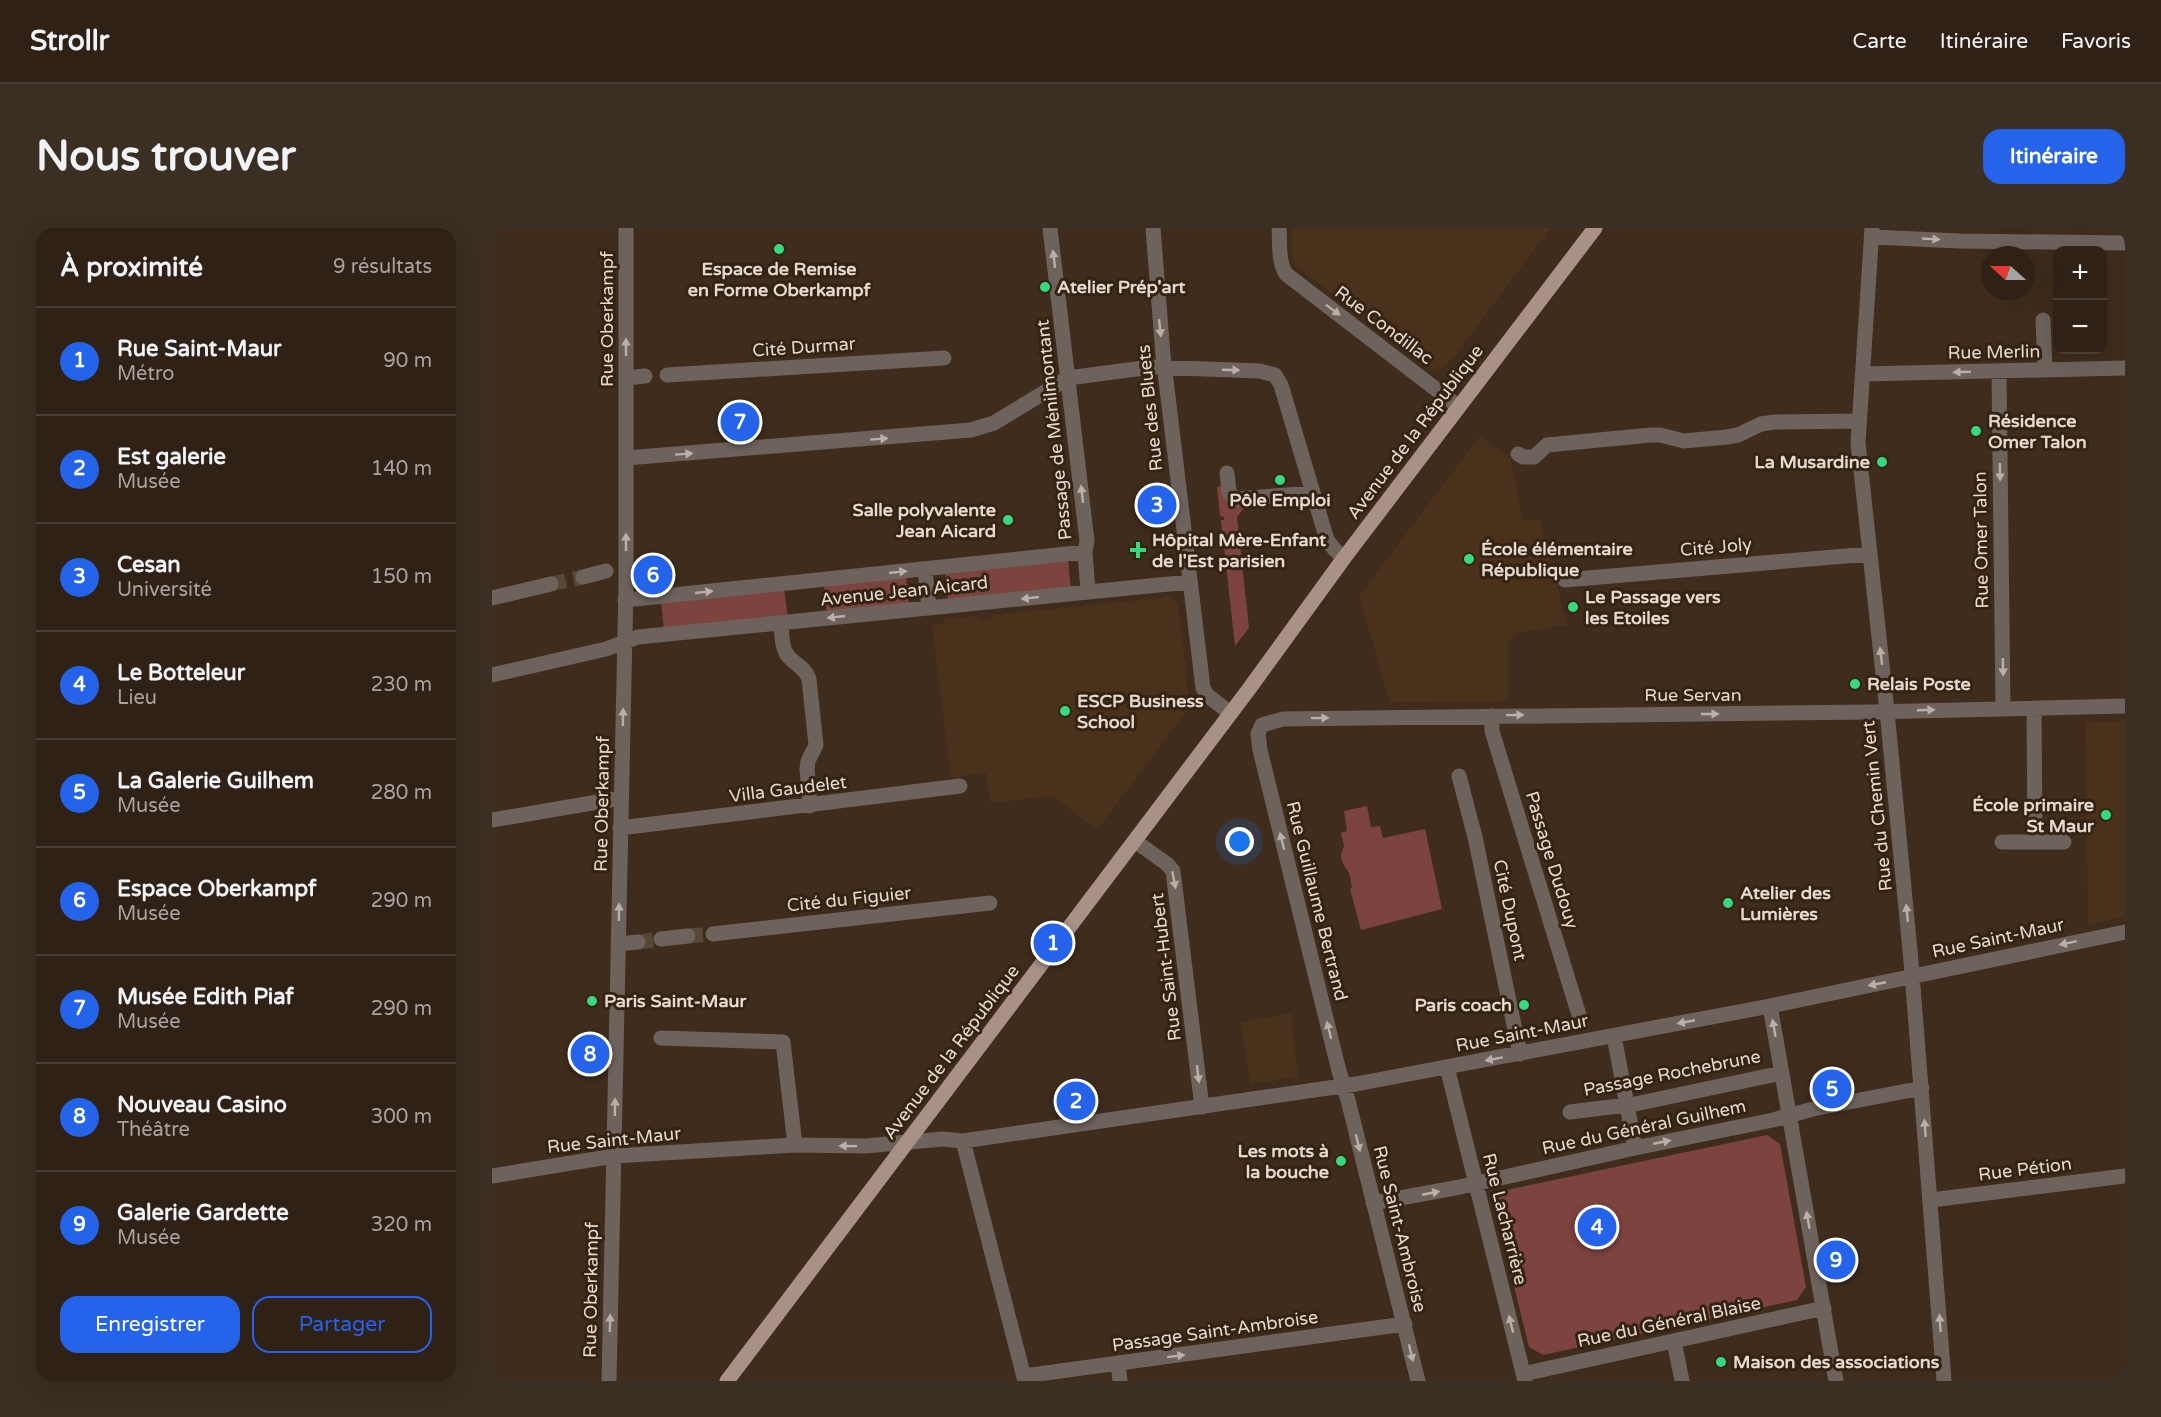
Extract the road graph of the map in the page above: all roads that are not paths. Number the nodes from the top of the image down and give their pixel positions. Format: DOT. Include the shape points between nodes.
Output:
graph roads {
  1 [pos="626,228"];
  2 [pos="1050,228"];
  3 [pos="1153,228"];
  4 [pos="1279,228"];
  5 [pos="1595,228"];
  6 [pos="1872,232"];
  7 [pos="2125,243"];
  8 [pos="2043,320"];
  9 [pos="944,358"];
  10 [pos="1165,368"];
  11 [pos="2125,368"];
  12 [pos="2045,370"];
  13 [pos="1999,371"];
  14 [pos="1863,374"];
  15 [pos="667,375"];
  16 [pos="645,376"];
  17 [pos="626,378"];
  18 [pos="1068,378"];
  19 [pos="1459,406"];
  20 [pos="1859,421"];
  21 [pos="1518,454"];
  22 [pos="626,458"];
  23 [pos="1227,473"];
  24 [pos="1313,493"];
  25 [pos="1085,552"];
  26 [pos="1869,554"];
  27 [pos="1344,558"];
  28 [pos="925,569"];
  29 [pos="606,572"];
  30 [pos="583,577"];
  31 [pos="1565,580"];
  32 [pos="1189,582"];
  33 [pos="551,584"];
  34 [pos="1088,592"];
  35 [pos="492,598"];
  36 [pos="625,600"];
  37 [pos="929,608"];
  38 [pos="781,623"];
  39 [pos="624,642"];
  40 [pos="492,675"];
  41 [pos="2125,706"];
  42 [pos="2003,708"];
  43 [pos="2034,708"];
  44 [pos="1887,711"];
  45 [pos="1230,713"];
  46 [pos="1492,716"];
  47 [pos="1263,725"];
  48 [pos="1459,776"];
  49 [pos="960,786"];
  50 [pos="621,798"];
  51 [pos="810,806"];
  52 [pos="492,820"];
  53 [pos="621,828"];
  54 [pos="1135,841"];
  55 [pos="2002,842"];
  56 [pos="2035,842"];
  57 [pos="2064,842"];
  58 [pos="990,903"];
  59 [pos="2125,932"];
  60 [pos="713,934"];
  61 [pos="688,936"];
  62 [pos="661,939"];
  63 [pos="638,942"];
  64 [pos="618,944"];
  65 [pos="1912,976"];
  66 [pos="1770,1006"];
  67 [pos="1582,1029"];
  68 [pos="1614,1036"];
  69 [pos="661,1038"];
  70 [pos="1520,1054"];
  71 [pos="1447,1067"];
  72 [pos="1782,1073"];
  73 [pos="1343,1087"];
  74 [pos="1922,1088"];
  75 [pos="1626,1105"];
  76 [pos="1202,1107"];
  77 [pos="1570,1112"];
  78 [pos="1790,1116"];
  79 [pos="963,1141"];
  80 [pos="906,1142"];
  81 [pos="795,1145"];
  82 [pos="1635,1148"];
  83 [pos="614,1156"];
  84 [pos="492,1176"];
  85 [pos="2125,1176"];
  86 [pos="1476,1183"];
  87 [pos="1931,1200"];
  88 [pos="1373,1203"];
  89 [pos="1824,1308"];
  90 [pos="1405,1324"];
  91 [pos="1674,1341"];
  92 [pos="1118,1364"];
  93 [pos="1524,1377"];
  94 [pos="1026,1378"];
  95 [pos="609,1381"];
  96 [pos="727,1381"];
  97 [pos="1120,1381"];
  98 [pos="1418,1381"];
  99 [pos="1682,1381"];
  100 [pos="1836,1381"];
  101 [pos="1944,1381"];
  17 -- 1 [label="street, Rue Oberkampf, one-way"];
  18 -- 2 [label="street, Passage de Ménilmontant, one-way"];
  3 -- 10 [label="street, Rue des Bluets, one-way"];
  4 -- 19 [label="street, Rue Condillac, one-way" via="1286,274"];
  5 -- 19 [label="main road, Avenue de la République"];
  6 -- 7 [label="street, one-way" via="1960,241"];
  6 -- 14 [label="street, Rue du Chemin Vert"];
  8 -- 12 [label="street"];
  9 -- 15 [label="street, Cité Durmar"];
  10 -- 18 [label="street"];
  10 -- 24 [label="street, one-way" via="1260,371 1275,375"];
  10 -- 32 [label="street, Rue des Bluets"];
  11 -- 12 [label="street, Rue Merlin"];
  12 -- 13 [label="street, Rue Merlin"];
  13 -- 14 [label="street, Rue Merlin, one-way"];
  13 -- 42 [label="street, Rue Omer Talon, one-way"];
  14 -- 20 [label="street, Rue du Chemin Vert"];
  16 -- 17 [label="street"];
  17 -- 22 [label="street, Rue Oberkampf"];
  22 -- 18 [label="street, one-way" via="971,430 994,423"];
  25 -- 18 [label="street, Passage de Ménilmontant, one-way" via="1087,541"];
  19 -- 27 [label="main road, Avenue de la République"];
  20 -- 21 [label="street" via="1774,422 1727,437 1684,441 1660,435 1629,437 1547,445 1534,457"];
  20 -- 26 [label="street, Rue du Chemin Vert"];
  36 -- 22 [label="street, Rue Oberkampf, one-way"];
  23 -- 24 [label="street" via="1229,492 1235,499"];
  24 -- 27 [label="street" via="1327,540"];
  25 -- 28 [label="street, Avenue Jean Aicard"];
  25 -- 34 [label="street, Passage de Ménilmontant"];
  26 -- 31 [label="street, Cité Joly"];
  44 -- 26 [label="street, Rue du Chemin Vert, one-way"];
  27 -- 45 [label="main road, Avenue de la République"];
  36 -- 28 [label="street, Avenue Jean Aicard, one-way"];
  28 -- 37 [label="street"];
  29 -- 30 [label="street"];
  32 -- 34 [label="street, Avenue Jean Aicard"];
  32 -- 45 [label="street, Rue des Bluets" via="1203,688"];
  33 -- 35 [label="street"];
  34 -- 37 [label="street, Avenue Jean Aicard, one-way"];
  36 -- 39 [label="street, Rue Oberkampf"];
  37 -- 38 [label="street, Avenue Jean Aicard, one-way"];
  38 -- 39 [label="street, Avenue Jean Aicard" via="638,637"];
  38 -- 51 [label="street" via="784,650 806,670 809,679 816,745 807,769"];
  39 -- 40 [label="street, Avenue Jean Aicard"];
  50 -- 39 [label="street, Rue Oberkampf, one-way"];
  41 -- 43 [label="street, Rue Servan"];
  42 -- 43 [label="street, Rue Servan"];
  44 -- 42 [label="street, Rue Servan, one-way"];
  43 -- 56 [label="street"];
  46 -- 44 [label="street, Rue Servan, one-way"];
  65 -- 44 [label="street, Rue du Chemin Vert, one-way"];
  45 -- 54 [label="main road, Avenue de la République"];
  47 -- 46 [label="street, Rue Servan, one-way" via="1283,719"];
  46 -- 67 [label="street, Passage Dudouy" via="1492,731"];
  73 -- 47 [label="street, Rue Guillaume Bertrand, one-way" via="1260,750 1258,734"];
  48 -- 70 [label="street, Cité Dupont"];
  49 -- 51 [label="street, Villa Gaudelet"];
  50 -- 52 [label="street"];
  50 -- 53 [label="street, Rue Oberkampf"];
  51 -- 53 [label="street, Villa Gaudelet"];
  64 -- 53 [label="street, Rue Oberkampf, one-way"];
  54 -- 76 [label="street, Rue Saint-Hubert, one-way" via="1173,871"];
  54 -- 80 [label="main road, Avenue de la République"];
  55 -- 56 [label="street"];
  56 -- 57 [label="street"];
  58 -- 60 [label="street, Cité du Figuier"];
  59 -- 65 [label="street, Rue Saint-Maur, one-way"];
  61 -- 62 [label="street"];
  63 -- 64 [label="street"];
  83 -- 64 [label="street, Rue Oberkampf, one-way"];
  65 -- 66 [label="street, Rue Saint-Maur, one-way"];
  65 -- 74 [label="street, Rue du Chemin Vert"];
  66 -- 68 [label="street, Rue Saint-Maur, one-way"];
  72 -- 66 [label="street, one-way"];
  67 -- 68 [label="street, Rue Saint-Maur"];
  67 -- 70 [label="street, Rue Saint-Maur"];
  68 -- 75 [label="street"];
  69 -- 81 [label="street" via="783,1042"];
  70 -- 71 [label="street, Rue Saint-Maur, one-way"];
  71 -- 73 [label="street, Rue Saint-Maur"];
  71 -- 86 [label="street, Rue Lacharrière"];
  72 -- 75 [label="street, Passage Rochebrune"];
  72 -- 78 [label="street"];
  73 -- 76 [label="street, Rue Saint-Maur"];
  73 -- 88 [label="street, Rue Saint-Ambroise, one-way"];
  74 -- 78 [label="street, Rue du Général Guilhem"];
  87 -- 74 [label="street, Rue du Chemin Vert, one-way"];
  75 -- 77 [label="street, Passage Rochebrune"];
  75 -- 82 [label="street"];
  76 -- 79 [label="street, Rue Saint-Maur"];
  82 -- 78 [label="street, Rue du Général Guilhem, one-way"];
  89 -- 78 [label="street, one-way"];
  79 -- 80 [label="street, Rue Saint-Maur"];
  79 -- 94 [label="street"];
  80 -- 81 [label="street, Rue Saint-Maur, one-way"];
  80 -- 96 [label="main road, Avenue de la République"];
  81 -- 83 [label="street, Rue Saint-Maur"];
  82 -- 86 [label="street, Rue du Général Guilhem"];
  83 -- 84 [label="street, Rue Saint-Maur"];
  95 -- 83 [label="street, Rue Oberkampf, one-way"];
  85 -- 87 [label="street, Rue Pétion"];
  88 -- 86 [label="street, Rue du Général Guilhem, one-way"];
  93 -- 86 [label="street, Rue Lacharrière, one-way"];
  101 -- 87 [label="street, Rue du Chemin Vert, one-way"];
  88 -- 90 [label="street, Rue Saint-Ambroise"];
  89 -- 91 [label="street, Rue du Général Blaise"];
  89 -- 100 [label="street"];
  92 -- 90 [label="street, Passage Saint-Ambroise, one-way"];
  90 -- 98 [label="street, Rue Saint-Ambroise, one-way"];
  91 -- 93 [label="street, Rue du Général Blaise"];
  91 -- 99 [label="street"];
  92 -- 94 [label="street, Passage Saint-Ambroise"];
  92 -- 97 [label="street"];
}
